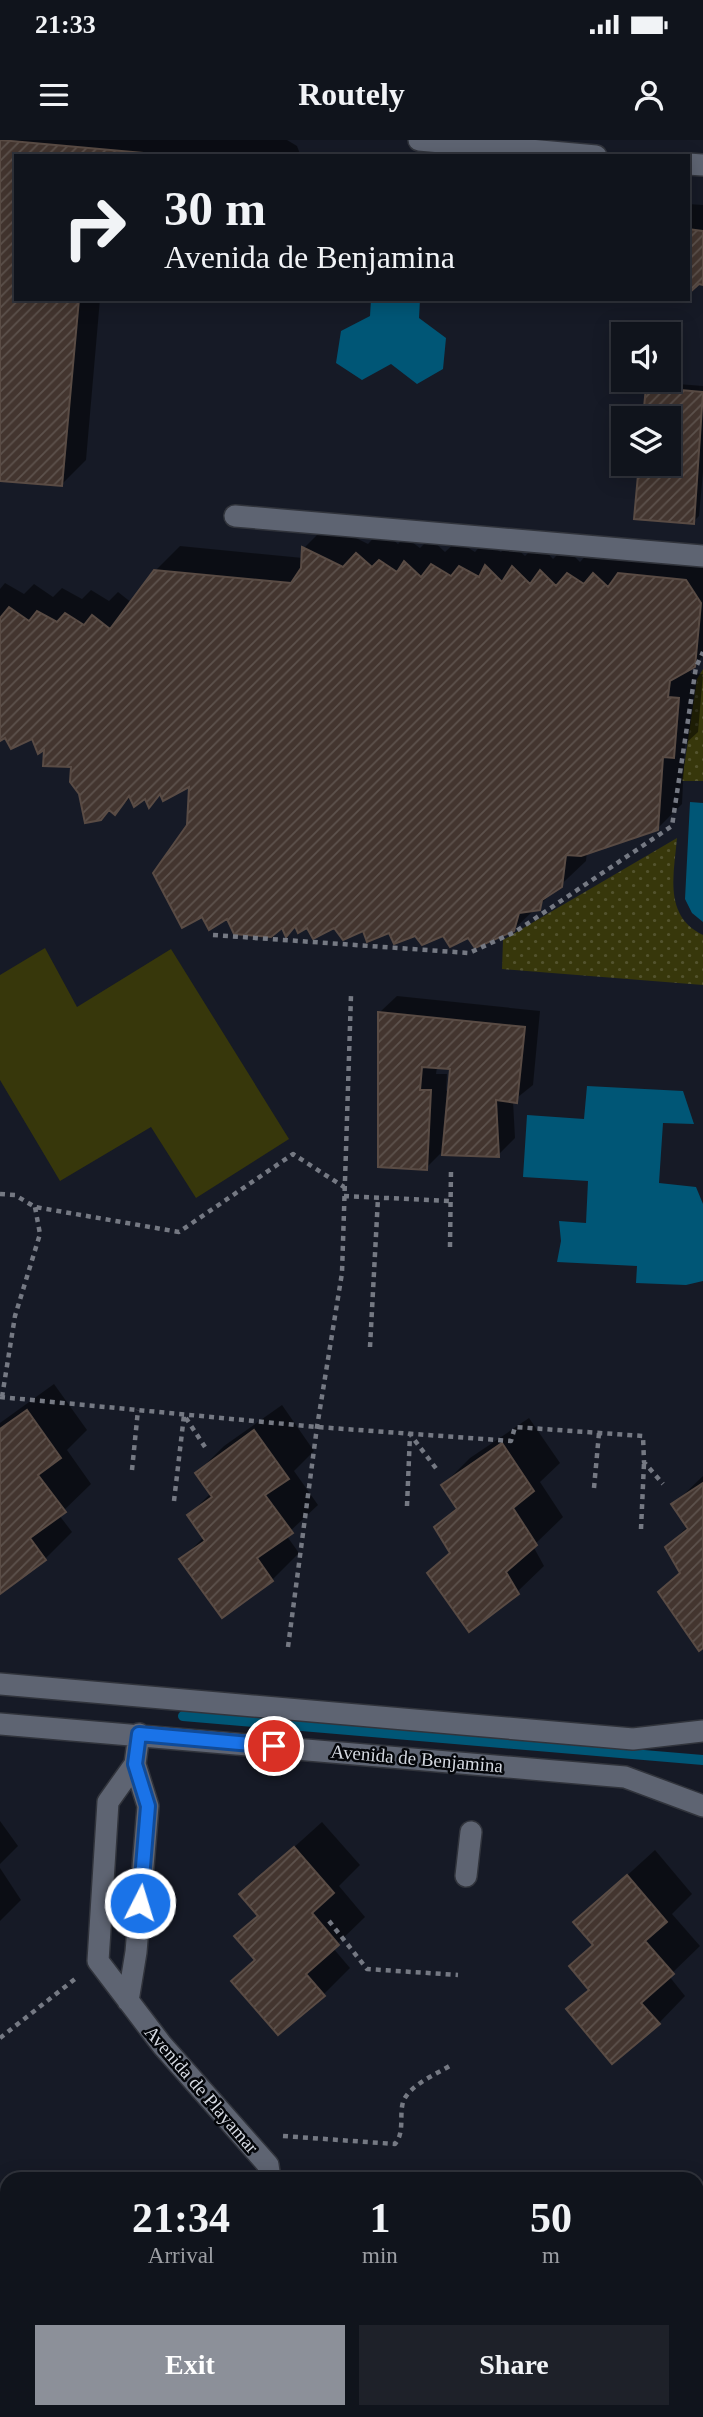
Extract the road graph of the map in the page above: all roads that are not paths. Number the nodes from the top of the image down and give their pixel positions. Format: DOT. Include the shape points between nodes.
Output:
graph roads {
  1 [pos="419,140"];
  2 [pos="573,154"];
  3 [pos="235,516"];
  4 [pos="703,555"];
  5 [pos="0,1684"];
  6 [pos="0,1724"];
  7 [pos="703,1731"];
  8 [pos="139,1734"];
  9 [pos="135,1764"];
  10 [pos="108,1802"];
  11 [pos="148,1806"];
  12 [pos="703,1806"];
  13 [pos="471,1832"];
  14 [pos="466,1876"];
  15 [pos="128,2001"];
  16 [pos="269,2172"];
  1 -- 2 [label="street"];
  3 -- 4 [label="street"];
  5 -- 7 [label="street, Avenida de Benjamina" via="633,1739"];
  6 -- 8 [label="street, Avenida de Benjamina"];
  8 -- 9 [label="street"];
  8 -- 12 [label="street, Avenida de Benjamina" via="625,1777"];
  9 -- 10 [label="street"];
  9 -- 11 [label="street"];
  10 -- 11 [label="street"];
  10 -- 15 [label="street, Avenida de Playamar" via="98,1961"];
  11 -- 15 [label="street"];
  13 -- 14 [label="street"];
  15 -- 16 [label="street, Avenida de Playamar" via="268,2165"];
}
